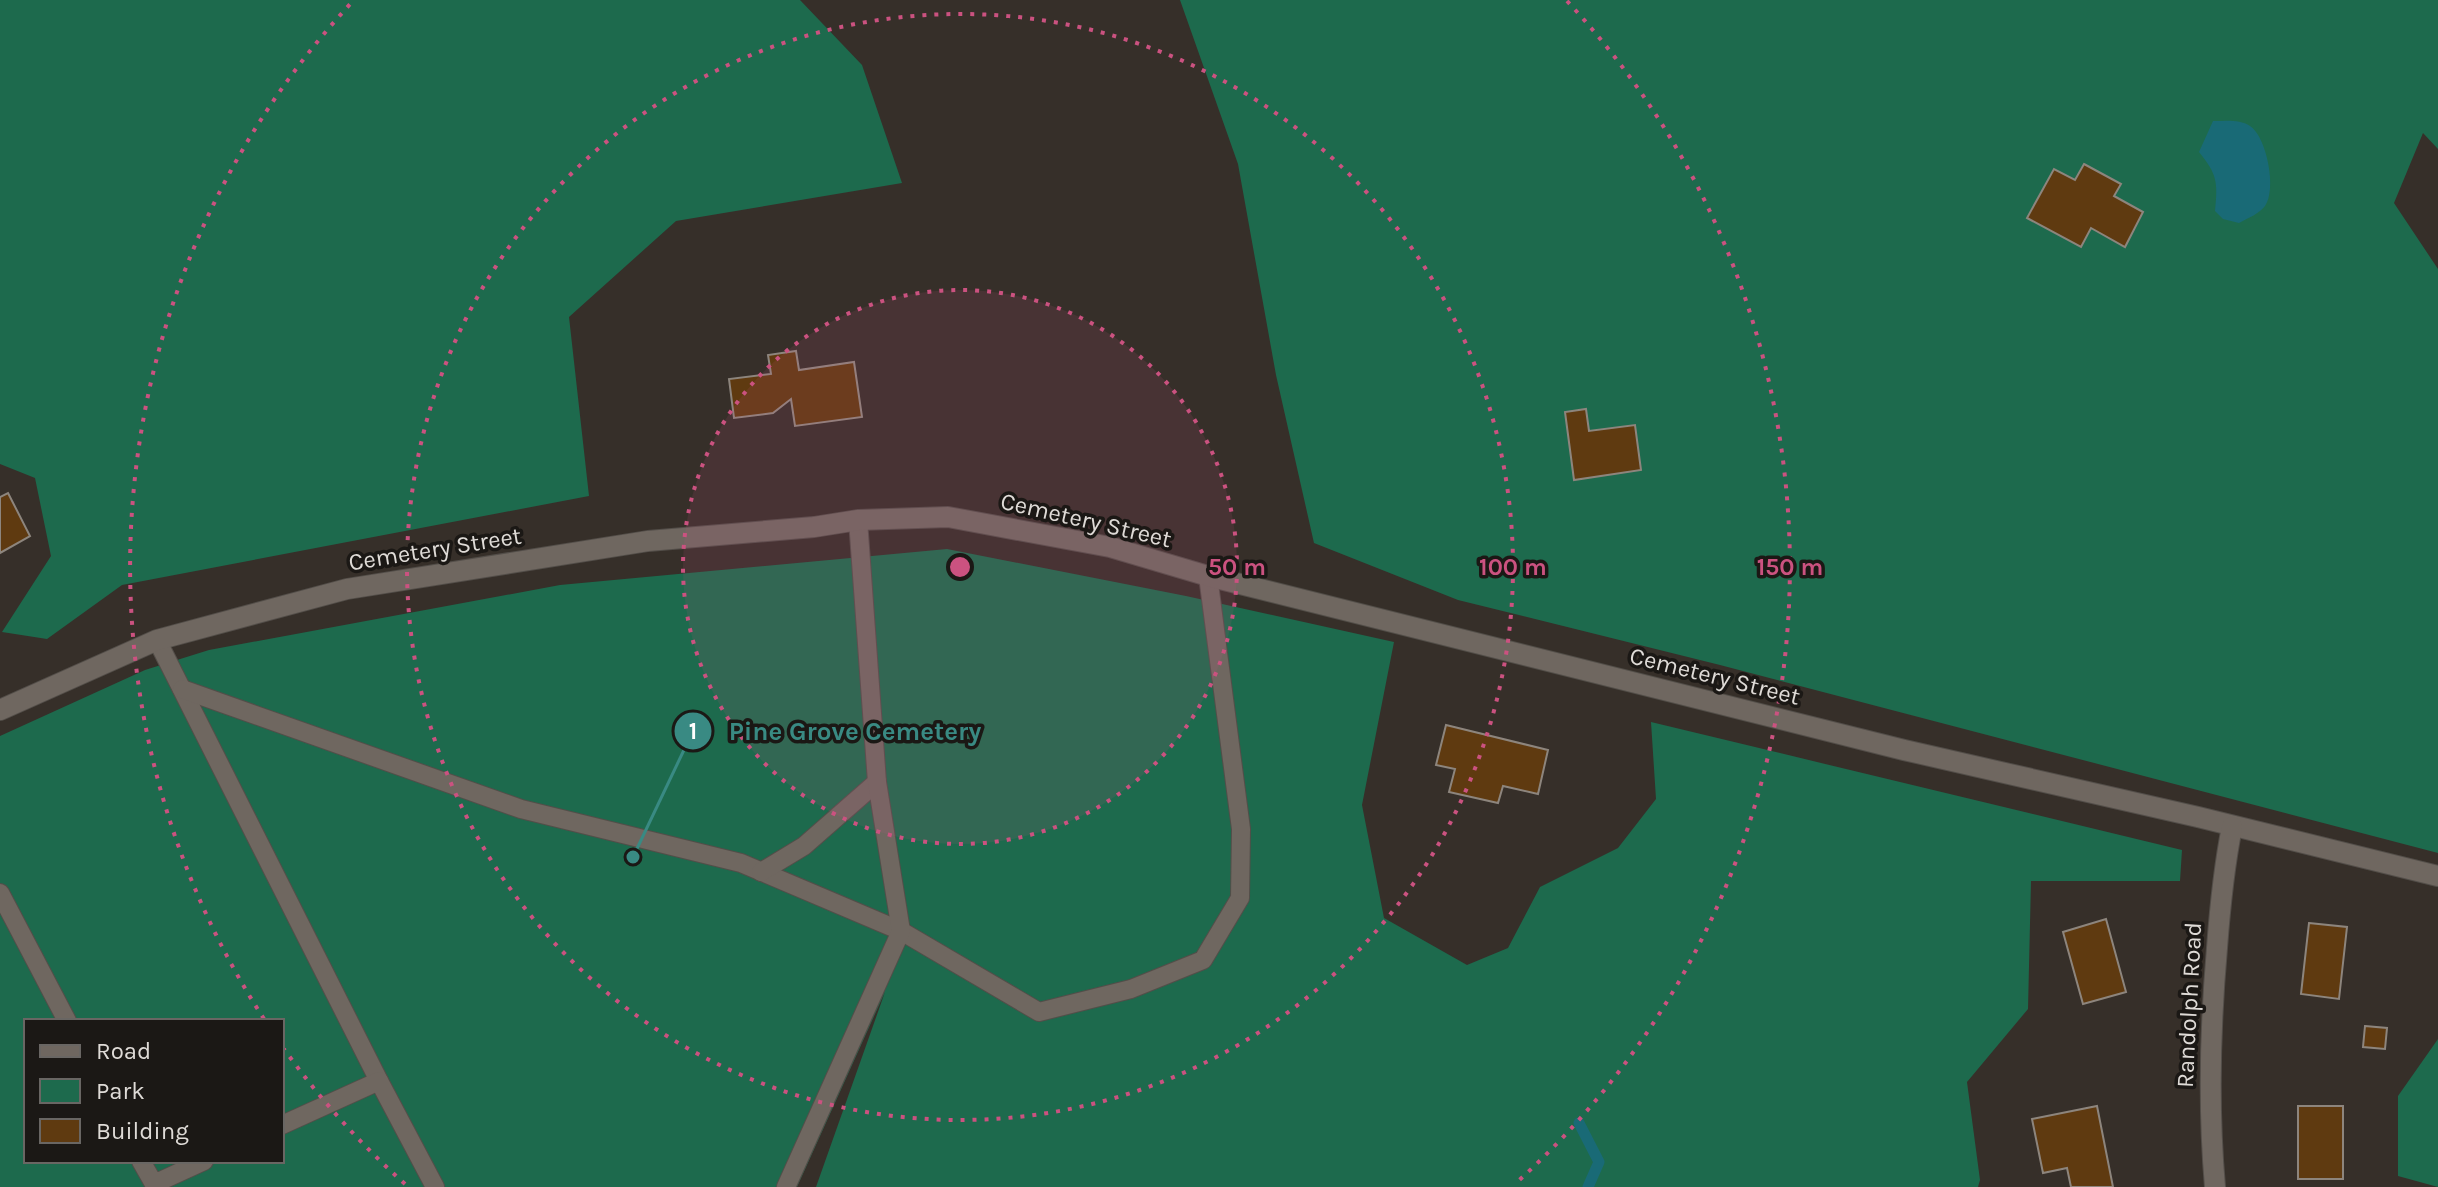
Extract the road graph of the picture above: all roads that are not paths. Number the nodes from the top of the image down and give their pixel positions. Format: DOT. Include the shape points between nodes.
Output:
graph roads {
  1 [pos="858,520"];
  2 [pos="1208,576"];
  3 [pos="157,640"];
  4 [pos="182,689"];
  5 [pos="0,710"];
  6 [pos="877,782"];
  7 [pos="2232,827"];
  8 [pos="761,872"];
  9 [pos="2438,876"];
  10 [pos="0,893"];
  11 [pos="901,931"];
  12 [pos="66,1019"];
  13 [pos="379,1081"];
  14 [pos="284,1124"];
  15 [pos="142,1163"];
  16 [pos="200,1163"];
  17 [pos="435,1187"];
  18 [pos="786,1187"];
  19 [pos="2215,1187"];
  1 -- 2 [label="street, Cemetery Street" via="948,517 1110,547"];
  1 -- 3 [label="street, Cemetery Street" via="648,541 383,581"];
  1 -- 6 [label="lane"];
  2 -- 7 [label="street, Cemetery Street"];
  2 -- 11 [label="lane" via="1241,829 1240,898 1203,960 1131,989 1039,1012"];
  3 -- 4 [label="lane"];
  3 -- 5 [label="street, Cemetery Street"];
  4 -- 8 [label="lane" via="521,809"];
  4 -- 13 [label="lane"];
  6 -- 8 [label="lane" via="804,846"];
  6 -- 11 [label="lane"];
  7 -- 9 [label="street, Cemetery Street"];
  7 -- 19 [label="street, Randolph Road" via="2224,866 2210,1063"];
  8 -- 11 [label="lane"];
  10 -- 12 [label="lane"];
  11 -- 18 [label="lane"];
  13 -- 14 [label="lane"];
  13 -- 17 [label="lane"];
  15 -- 16 [label="lane" via="154,1184"];
}
